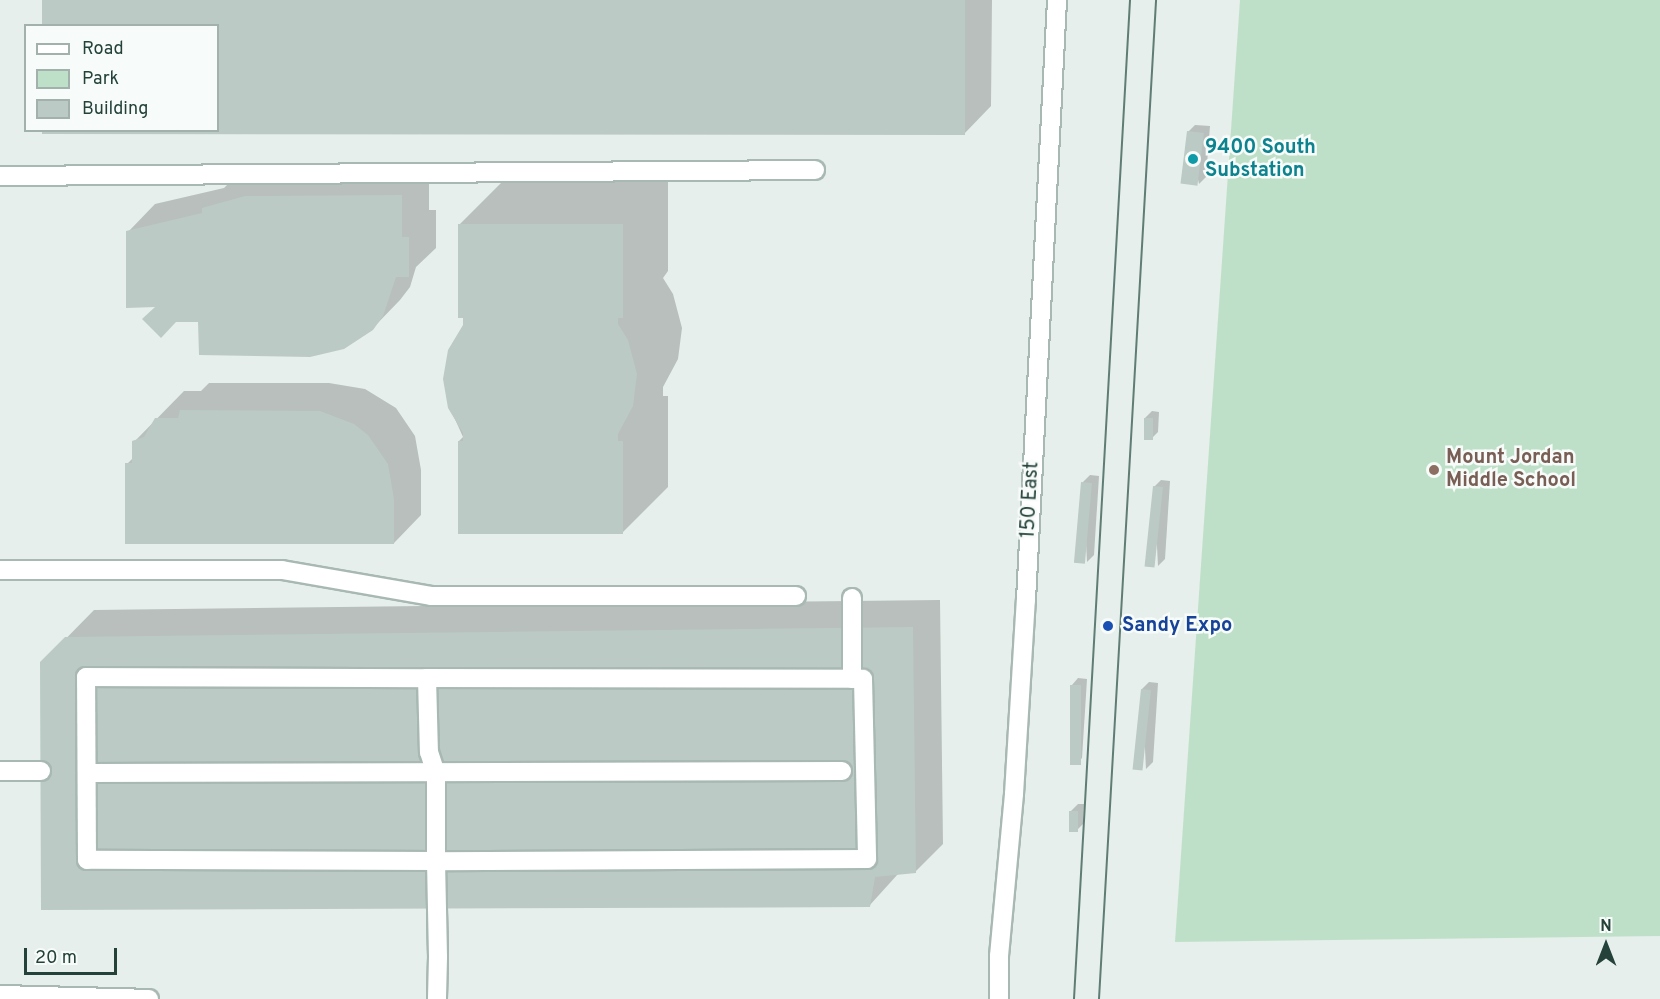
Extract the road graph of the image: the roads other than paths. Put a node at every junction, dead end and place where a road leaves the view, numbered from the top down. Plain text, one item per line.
1 (1057, 0) edge
2 (815, 170) dead end
3 (0, 176) edge
4 (0, 570) edge
5 (796, 596) dead end
6 (852, 598) dead end
7 (427, 678) junction
8 (852, 679) junction
9 (0, 771) edge
10 (41, 771) dead end
11 (842, 771) dead end
12 (87, 773) junction
13 (436, 774) junction
14 (436, 861) junction
15 (0, 995) edge
16 (149, 999) edge
17 (437, 999) edge
18 (999, 999) edge

1 - 18 street, 150 East
2 - 3 street
4 - 5 street
6 - 8 street
7 - 8 street
7 - 12 street
7 - 13 street
8 - 14 street
9 - 10 street
11 - 13 street
12 - 13 street
12 - 14 street
13 - 14 street
14 - 17 street
15 - 16 street

